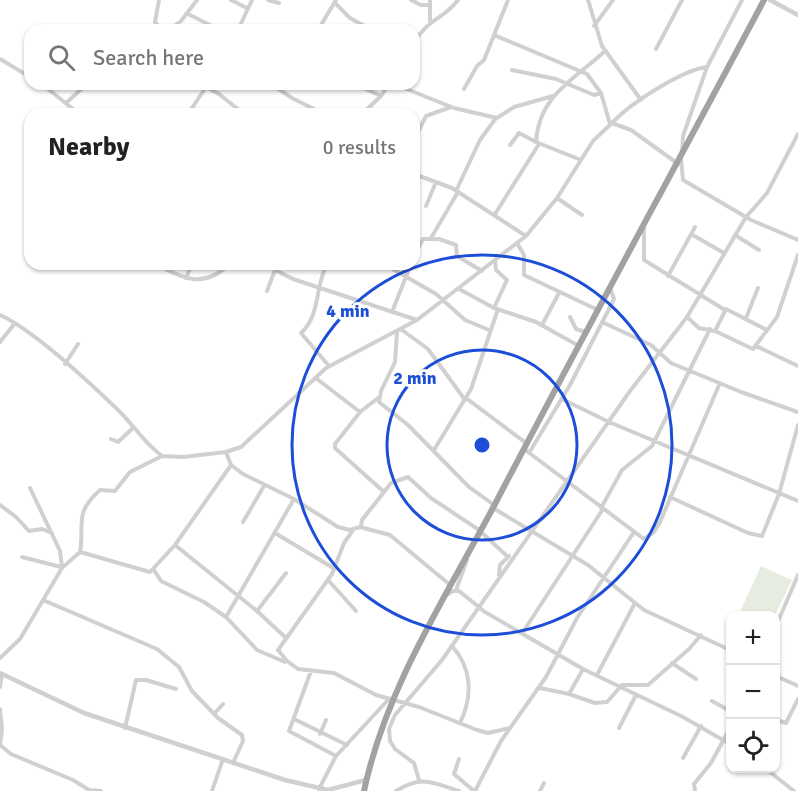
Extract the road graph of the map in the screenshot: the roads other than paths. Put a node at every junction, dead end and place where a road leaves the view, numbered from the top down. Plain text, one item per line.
1 (159, 0) edge
2 (197, 0) edge
3 (231, 0) edge
4 (252, 0) edge
5 (268, 0) edge
6 (411, 0) edge
7 (458, 0) edge
8 (508, 0) edge
9 (588, 0) edge
10 (613, 0) edge
11 (682, 0) edge
12 (742, 0) edge
13 (764, 0) edge
14 (770, 0) edge
15 (336, 1) edge
16 (429, 2) edge
17 (279, 3) dead end
18 (248, 8) junction
19 (188, 14) junction
20 (798, 15) edge
21 (430, 21) junction
22 (157, 24) edge
23 (177, 24) edge
24 (208, 24) edge
25 (241, 24) edge
26 (322, 24) edge
27 (361, 24) edge
28 (594, 26) junction
29 (420, 35) edge
30 (494, 35) junction
31 (656, 49) dead end
32 (605, 51) junction
33 (0, 59) edge
34 (707, 67) junction
35 (512, 70) dead end
36 (582, 71) junction
37 (24, 73) edge
38 (568, 84) junction
39 (464, 89) dead end
40 (50, 90) edge
41 (80, 90) edge
42 (204, 90) edge
43 (212, 90) edge
44 (280, 90) edge
45 (368, 90) edge
46 (385, 90) edge
47 (409, 90) edge
48 (601, 93) junction
49 (381, 96) junction
50 (553, 96) junction
51 (641, 100) junction
52 (66, 103) junction
53 (307, 107) edge
54 (452, 107) junction
55 (72, 108) edge
56 (192, 108) edge
57 (236, 108) edge
58 (368, 108) edge
59 (497, 118) junction
60 (611, 123) junction
61 (420, 128) edge
62 (798, 134) edge
63 (538, 143) junction
64 (510, 146) dead end
65 (680, 159) junction
66 (581, 160) junction
67 (420, 176) edge
68 (436, 182) junction
69 (457, 192) junction
70 (557, 198) junction
71 (426, 206) dead end
72 (495, 214) junction
73 (582, 215) dead end
74 (746, 217) junction
75 (695, 227) dead end
76 (644, 228) junction
77 (691, 234) junction
78 (735, 235) junction
79 (526, 236) junction
80 (431, 238) junction
81 (798, 240) edge
82 (517, 243) junction
83 (420, 245) edge
84 (759, 250) dead end
85 (724, 253) junction
86 (798, 255) edge
87 (495, 259) junction
88 (169, 270) edge
89 (189, 270) edge
90 (223, 270) edge
91 (275, 270) joint
92 (324, 270) edge
93 (394, 270) edge
94 (408, 270) edge
95 (482, 271) junction
96 (405, 276) junction
97 (668, 276) junction
98 (186, 278) junction
99 (320, 288) junction
100 (610, 288) junction
101 (758, 288) dead end
102 (459, 290) junction
103 (267, 291) dead end
104 (559, 293) junction
105 (701, 294) junction
106 (443, 301) junction
107 (496, 308) junction
108 (598, 310) junction
109 (725, 310) junction
110 (392, 312) junction
111 (0, 315) edge
112 (570, 317) dead end
113 (687, 317) junction
114 (746, 318) junction
115 (417, 320) junction
116 (602, 322) junction
117 (15, 323) junction
118 (542, 325) junction
119 (489, 330) junction
120 (712, 330) junction
121 (768, 330) junction
122 (399, 331) junction
123 (587, 332) junction
124 (0, 342) edge
125 (78, 344) dead end
126 (579, 346) junction
127 (756, 346) junction
128 (659, 353) junction
129 (65, 364) junction
130 (329, 366) junction
131 (798, 366) edge
132 (690, 370) junction
133 (317, 379) junction
134 (720, 383) junction
135 (378, 398) junction
136 (465, 399) junction
137 (562, 399) junction
138 (360, 412) junction
139 (798, 412) edge
140 (609, 422) junction
141 (798, 425) edge
142 (133, 428) junction
143 (111, 439) dead end
144 (655, 440) junction
145 (525, 446) junction
146 (434, 450) junction
147 (226, 452) junction
148 (530, 453) junction
149 (690, 454) junction
150 (162, 456) junction
151 (231, 465) junction
152 (567, 481) junction
153 (264, 486) junction
154 (30, 488) dead end
155 (384, 492) junction
156 (779, 494) junction
157 (670, 497) junction
158 (294, 499) junction
159 (798, 501) edge
160 (0, 505) edge
161 (494, 506) junction
162 (602, 508) junction
163 (243, 522) dead end
164 (361, 527) junction
165 (354, 529) junction
166 (479, 530) junction
167 (533, 532) junction
168 (634, 532) junction
169 (275, 533) junction
170 (52, 534) junction
171 (472, 542) junction
172 (175, 545) junction
173 (518, 549) junction
174 (80, 552) junction
175 (574, 556) junction
176 (22, 557) dead end
177 (508, 557) junction
178 (62, 567) junction
179 (335, 569) junction
180 (153, 570) junction
181 (286, 573) dead end
182 (499, 575) junction
183 (798, 575) edge
184 (604, 577) junction
185 (328, 580) junction
186 (449, 584) junction
187 (456, 590) junction
188 (237, 594) junction
189 (442, 598) junction
190 (43, 600) junction
191 (635, 603) junction
192 (478, 605) junction
193 (257, 611) junction
194 (356, 611) dead end
195 (226, 616) junction
196 (780, 617) edge
197 (524, 632) junction
198 (701, 635) junction
199 (286, 638) junction
200 (452, 646) junction
201 (726, 648) edge
202 (557, 653) junction
203 (0, 658) edge
204 (289, 663) junction
205 (672, 663) junction
206 (583, 669) junction
207 (311, 671) junction
208 (1, 673) edge
209 (597, 675) junction
210 (780, 677) edge
211 (696, 679) dead end
212 (622, 685) junction
213 (798, 686) edge
214 (0, 687) edge
215 (540, 688) junction
216 (176, 689) dead end
217 (569, 694) junction
218 (636, 695) junction
219 (798, 699) edge
220 (391, 700) junction
221 (712, 701) dead end
222 (404, 703) junction
223 (223, 704) dead end
224 (726, 709) edge
225 (0, 710) edge
226 (214, 714) junction
227 (294, 719) junction
228 (326, 720) dead end
229 (780, 721) edge
230 (460, 723) junction
231 (701, 726) junction
232 (125, 728) junction
233 (619, 728) dead end
234 (510, 729) junction
235 (320, 734) junction
236 (725, 740) joint
237 (0, 745) edge
238 (347, 745) junction
239 (336, 756) junction
240 (683, 758) dead end
241 (223, 759) junction
242 (459, 759) dead end
243 (233, 763) junction
244 (771, 773) edge
245 (366, 780) junction
246 (419, 780) junction
247 (544, 783) dead end
248 (319, 789) junction
249 (456, 790) edge
250 (101, 791) edge
251 (212, 791) edge
252 (329, 791) edge
253 (363, 791) edge
254 (396, 791) edge
255 (475, 791) edge
256 (540, 791) edge
257 (695, 791) edge
258 (794, 791) edge

1 - 22 street
2 - 19 street
3 - 18 street
4 - 18 street
5 - 17 street
6 - 16 street
7 - 21 street
8 - 30 street
9 - 28 street
10 - 28 street
11 - 31 street
12 - 34 street
13 - 65 highway
14 - 20 street
15 - 26 street
15 - 27 street
16 - 21 street
18 - 25 street
19 - 23 street
19 - 24 street
21 - 29 street
28 - 32 street
30 - 36 street
30 - 39 street
32 - 36 street
32 - 51 street
33 - 37 street
34 - 51 street
34 - 65 street
35 - 38 street
36 - 38 street
36 - 48 street
38 - 48 street
38 - 50 street
40 - 52 street
41 - 52 street
42 - 56 street
43 - 57 street
44 - 53 street
45 - 49 street
46 - 49 street
47 - 54 street
48 - 60 street
49 - 58 street
50 - 59 street
50 - 63 street
51 - 60 street
52 - 55 street
54 - 59 street
54 - 61 street
59 - 69 street
60 - 65 street
60 - 66 street
62 - 74 street
63 - 64 street
63 - 66 street
63 - 72 street
65 - 74 street
65 - 76 highway
66 - 70 street
67 - 68 street
68 - 69 street
68 - 71 street
69 - 72 street
69 - 80 street
70 - 73 street
70 - 79 street
72 - 79 street
74 - 78 street
74 - 81 street
75 - 77 street
76 - 97 street
76 - 100 highway
77 - 85 street
77 - 97 street
78 - 84 street
78 - 85 street
79 - 82 street
80 - 83 street
80 - 95 street
82 - 87 street
82 - 104 street
85 - 105 street
86 - 121 street
87 - 95 street
87 - 107 street
88 - 98 street
89 - 98 street
90 - 98 street
91 - 99 street
91 - 103 street
92 - 99 street
93 - 96 street
94 - 96 street
95 - 102 street
96 - 106 street
96 - 110 street
97 - 105 street
99 - 110 street
99 - 130 street
100 - 108 highway
100 - 116 street
101 - 114 street
102 - 106 street
102 - 107 street
104 - 108 street
104 - 118 street
105 - 109 street
105 - 113 street
106 - 115 street
106 - 119 street
107 - 118 street
107 - 119 street
108 - 123 highway
109 - 114 street
109 - 120 street
110 - 115 street
111 - 117 street
112 - 123 street
113 - 120 street
113 - 128 street
114 - 121 street
115 - 122 street
116 - 128 street
116 - 137 street
117 - 124 street
117 - 129 street
118 - 126 street
119 - 136 street
120 - 127 street
120 - 132 street
121 - 127 street
122 - 130 street
122 - 135 street
122 - 136 street
123 - 126 highway
125 - 129 street
126 - 145 highway
127 - 131 street
128 - 132 street
128 - 140 street
129 - 142 street
130 - 133 street
132 - 134 street
132 - 144 street
133 - 138 street
133 - 147 street
134 - 139 street
134 - 149 street
135 - 138 street
135 - 146 street
136 - 145 street
136 - 146 street
137 - 140 street
137 - 148 street
138 - 155 street
140 - 144 street
140 - 152 street
141 - 156 street
142 - 143 street
142 - 150 street
144 - 149 street
144 - 162 street
145 - 148 street
145 - 161 highway
146 - 161 street
147 - 150 street
147 - 151 street
148 - 152 street
149 - 156 street
149 - 157 street
150 - 174 street
151 - 153 street
151 - 172 street
152 - 162 street
152 - 167 street
153 - 158 street
153 - 163 street
154 - 170 street
155 - 164 street
155 - 166 street
156 - 157 street
156 - 159 street
157 - 168 street
158 - 165 street
158 - 169 street
160 - 170 street
161 - 166 highway
161 - 167 street
162 - 168 street
162 - 175 street
164 - 165 street
164 - 186 street
165 - 179 street
166 - 171 highway
166 - 177 street
167 - 173 street
167 - 175 street
168 - 184 street
169 - 179 street
169 - 188 street
170 - 178 street
171 - 186 highway
171 - 187 street
172 - 180 street
172 - 188 street
173 - 177 street
173 - 182 street
174 - 178 street
174 - 180 street
175 - 184 street
175 - 197 street
176 - 178 street
177 - 182 street
178 - 190 street
179 - 185 street
180 - 195 street
181 - 193 street
182 - 192 street
183 - 196 street
184 - 191 street
184 - 202 street
185 - 194 street
185 - 199 street
186 - 189 highway
187 - 189 street
187 - 192 street
188 - 193 street
188 - 195 street
189 - 220 highway
190 - 203 street
190 - 226 street
191 - 198 street
191 - 209 street
192 - 197 street
192 - 200 street
193 - 199 street
195 - 204 street
197 - 202 street
198 - 201 street
198 - 205 street
199 - 204 street
200 - 222 street
200 - 230 street
202 - 206 street
202 - 215 street
204 - 207 street
205 - 211 street
205 - 212 street
206 - 209 street
206 - 217 street
207 - 220 street
207 - 227 street
208 - 214 street
208 - 232 street
209 - 212 street
210 - 213 street
212 - 217 street
212 - 218 street
215 - 217 street
215 - 234 street
216 - 232 street
218 - 231 street
218 - 233 street
219 - 229 street
220 - 222 street
220 - 238 street
220 - 245 highway
221 - 224 street
222 - 230 street
222 - 246 street
223 - 226 street
225 - 237 street
226 - 243 street
227 - 235 street
227 - 239 street
228 - 235 street
230 - 234 street
231 - 236 street
231 - 240 street
232 - 241 street
234 - 255 street
235 - 238 street
236 - 257 street
237 - 250 street
238 - 239 street
239 - 248 street
241 - 243 street
241 - 251 street
242 - 255 street
243 - 248 street
244 - 258 street
245 - 252 street
245 - 253 highway
246 - 249 street
246 - 254 street
247 - 256 street
248 - 252 street

